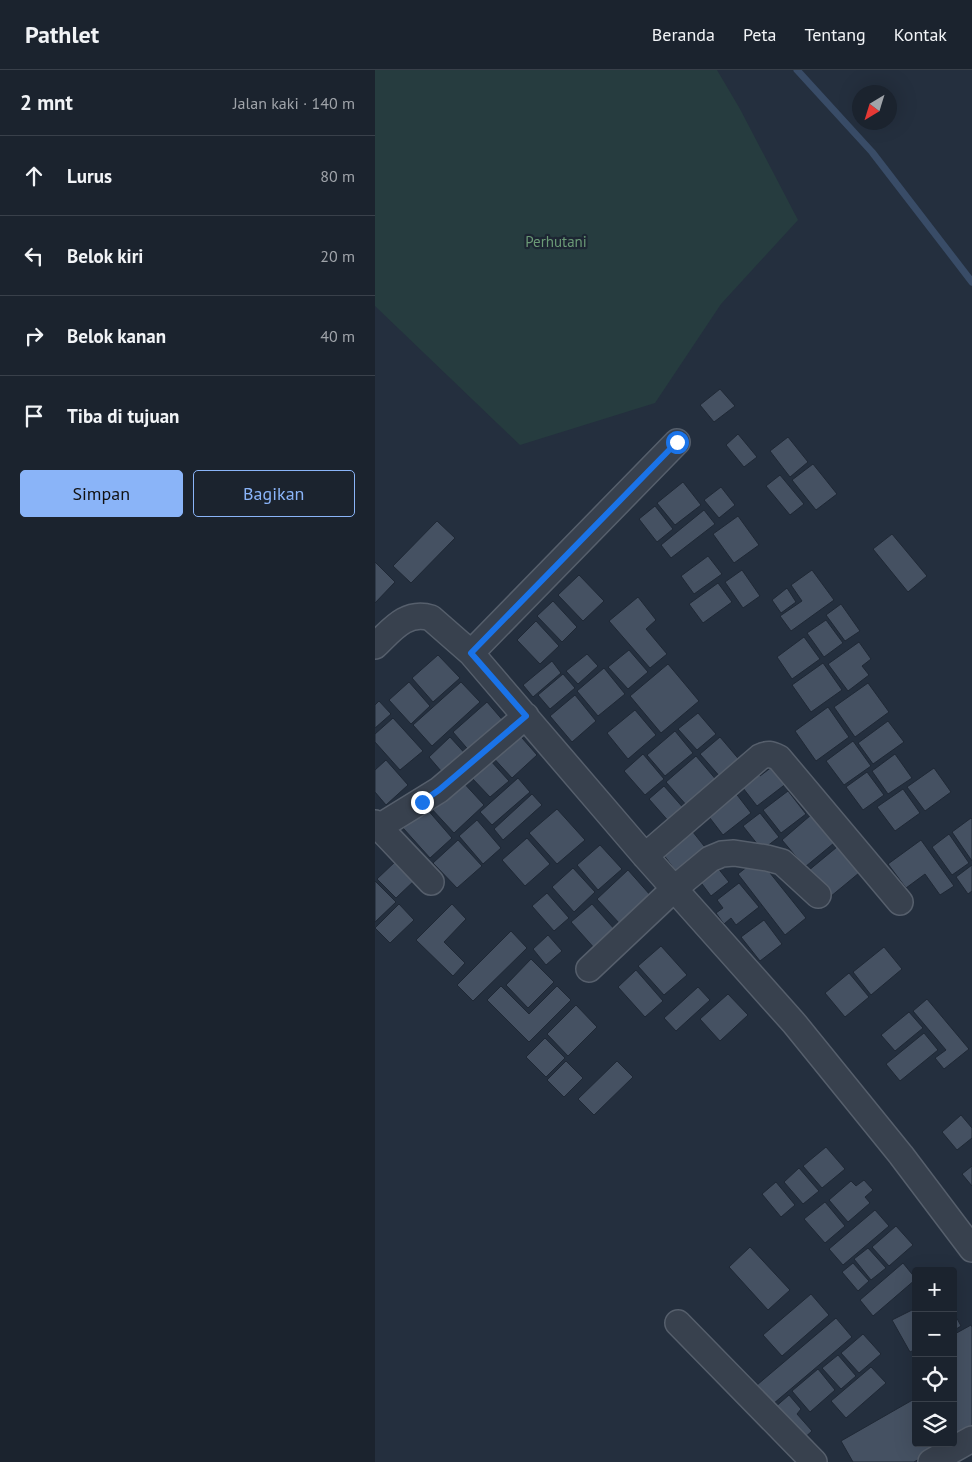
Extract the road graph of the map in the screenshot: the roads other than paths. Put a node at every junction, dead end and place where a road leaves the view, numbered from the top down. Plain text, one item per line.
1 (677, 442) dead end
2 (375, 646) edge
3 (471, 653) junction
4 (526, 716) junction
5 (377, 825) edge
6 (645, 856) junction
7 (431, 882) dead end
8 (675, 888) junction
9 (818, 895) dead end
10 (900, 902) dead end
11 (589, 969) dead end
12 (968, 1235) edge
13 (678, 1323) dead end
14 (972, 1439) edge
15 (813, 1462) edge
16 (931, 1462) edge

1 - 3 street
2 - 3 street
3 - 4 street
4 - 5 street
4 - 6 street
5 - 7 street
6 - 8 street
6 - 10 street
8 - 9 street
8 - 11 street
8 - 12 street
13 - 15 street
14 - 16 street

